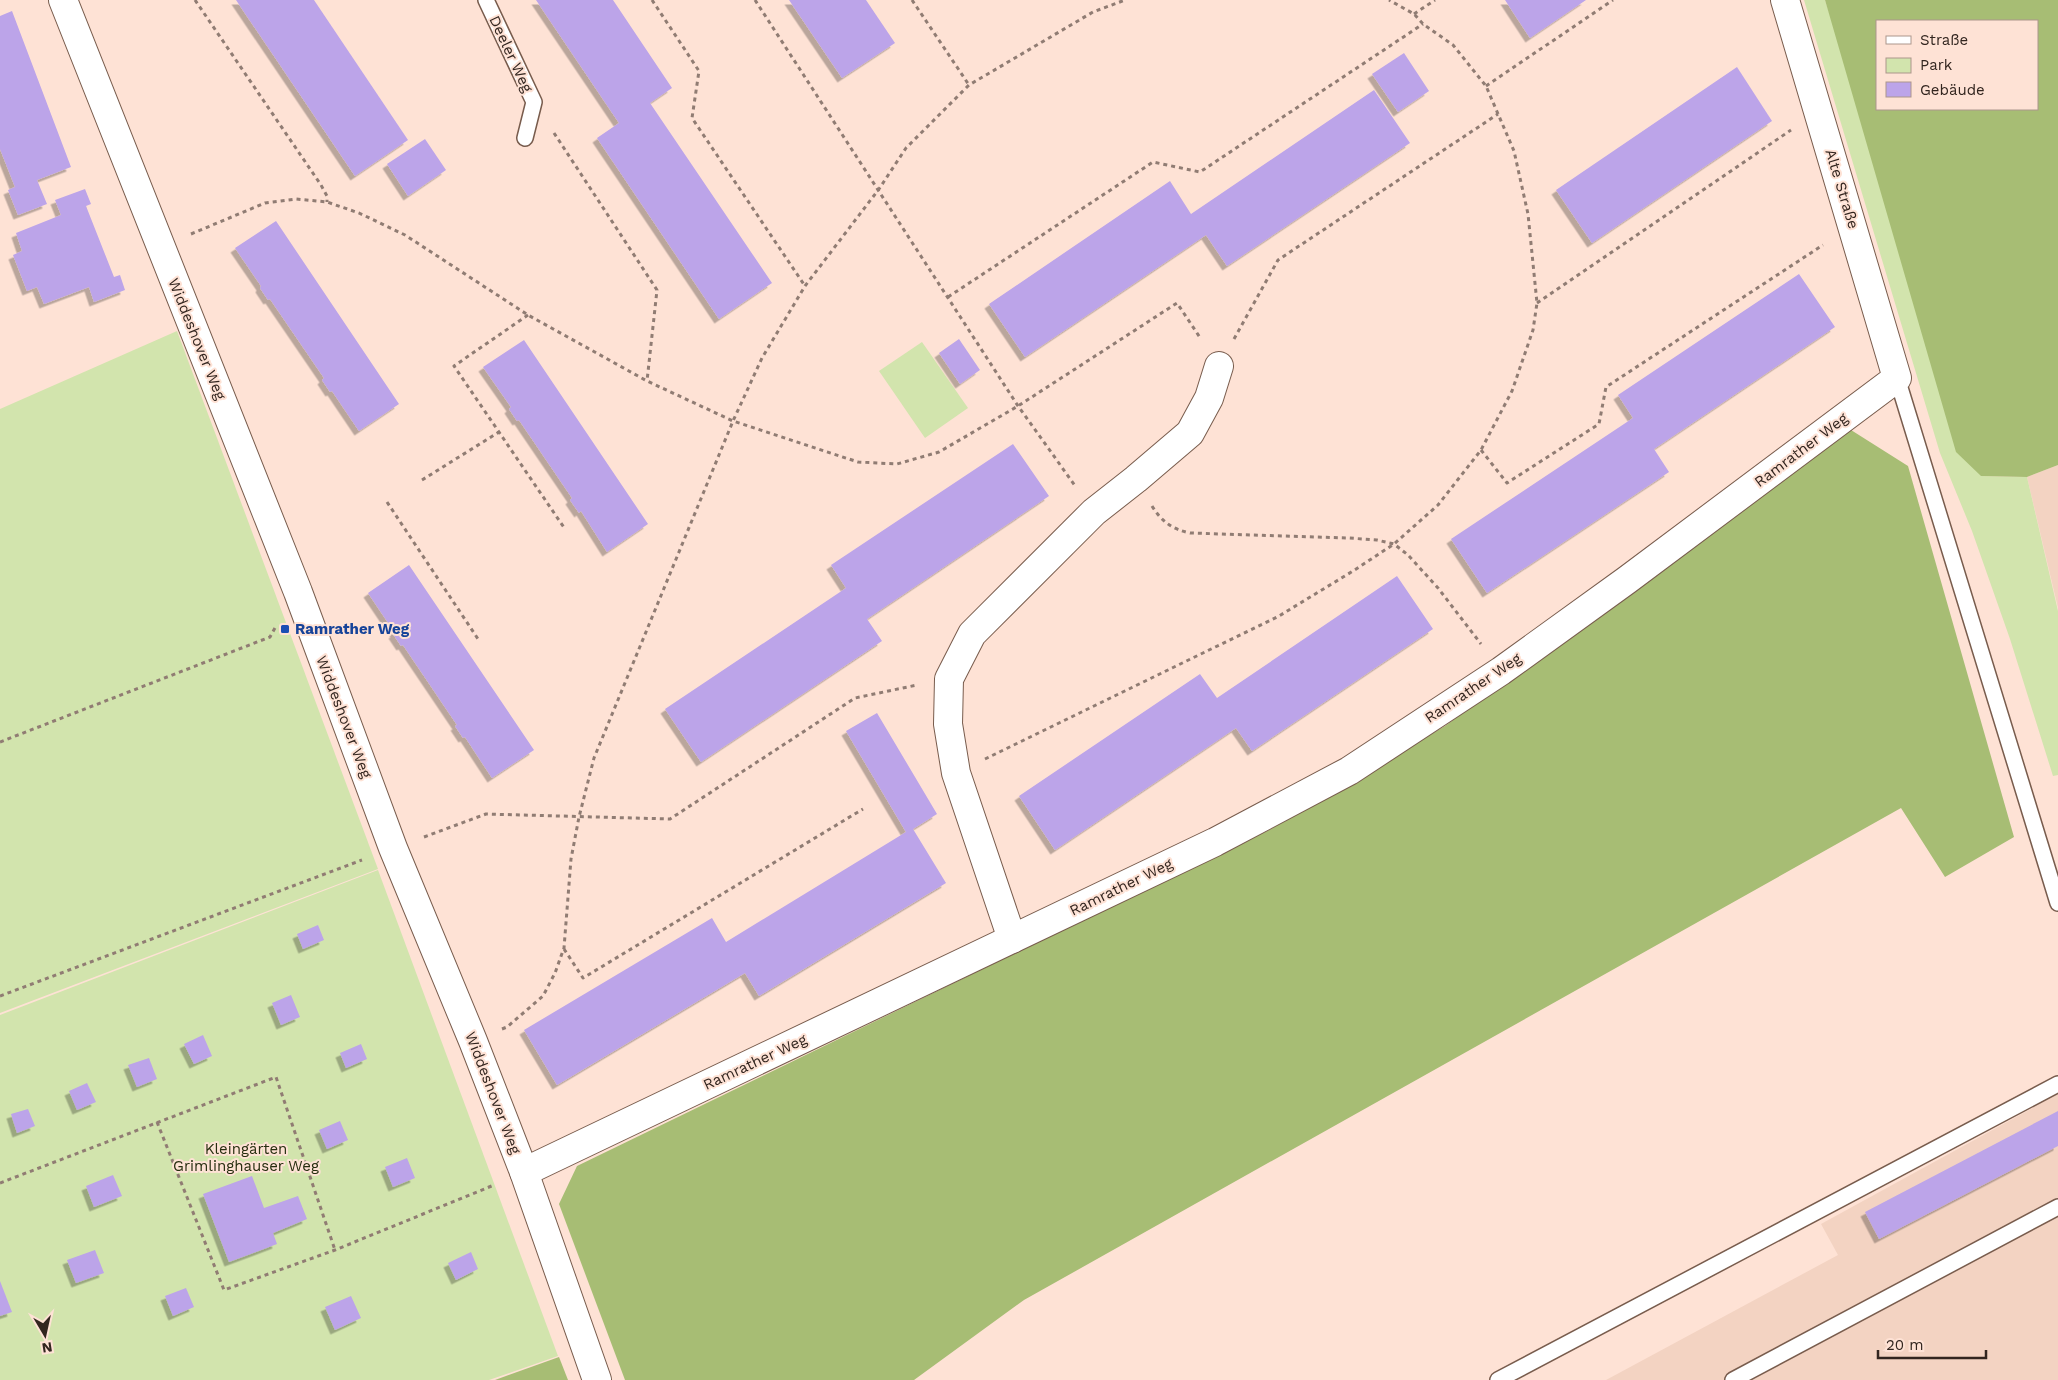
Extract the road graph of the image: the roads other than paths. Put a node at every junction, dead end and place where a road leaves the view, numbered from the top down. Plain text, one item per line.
1 (63, 0) edge
2 (486, 0) edge
3 (1785, 0) edge
4 (526, 138) dead end
5 (1220, 366) road end
6 (1897, 378) junction
7 (2058, 903) edge
8 (1012, 939) junction
9 (2058, 1084) edge
10 (524, 1172) junction
11 (2058, 1207) edge
12 (597, 1380) edge
13 (1498, 1380) edge
14 (1733, 1380) edge

1 - 10 street, Widdeshover Weg
2 - 4 lane, Deeler Weg
3 - 6 street, Alte Straße
5 - 8 street
6 - 7 lane
6 - 8 street, Ramrather Weg
8 - 10 street, Ramrather Weg
9 - 13 lane
10 - 12 street, Widdeshover Weg
11 - 14 lane

